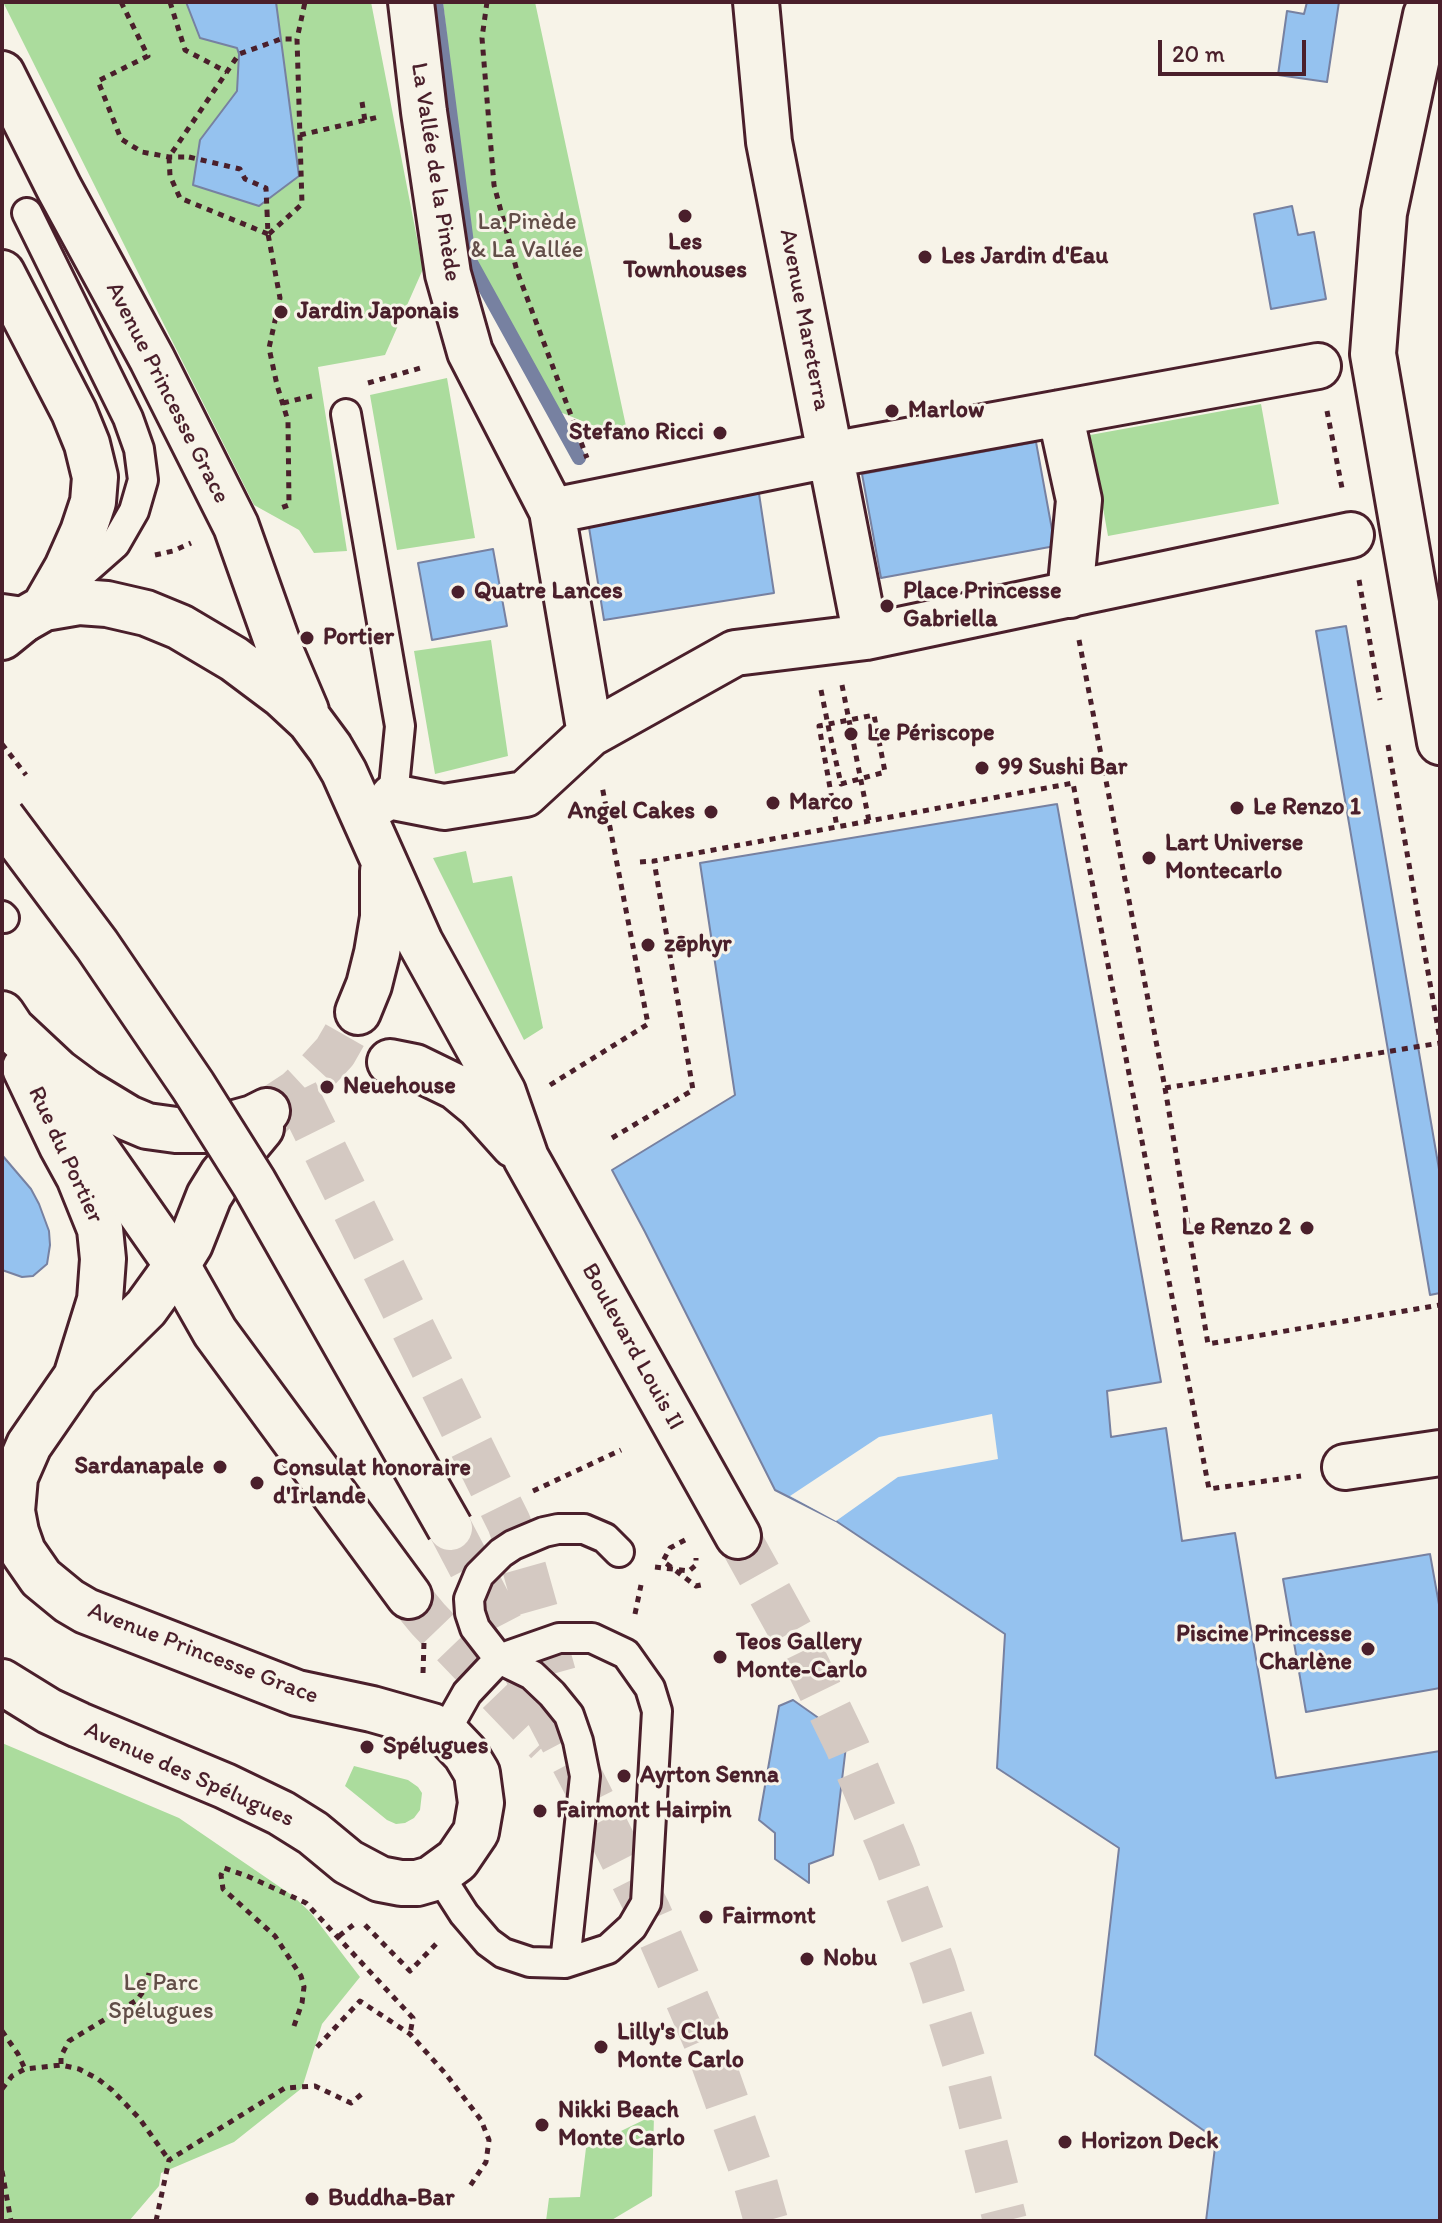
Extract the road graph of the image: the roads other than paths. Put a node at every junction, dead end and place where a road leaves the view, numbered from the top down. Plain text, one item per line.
1 (411, 2) edge
2 (756, 2) edge
3 (1432, 2) edge
4 (2, 74) edge
5 (27, 213) dead end
6 (2, 273) edge
7 (1318, 366) road end
8 (1060, 413) junction
9 (346, 414) dead end
10 (830, 455) junction
11 (552, 511) junction
12 (1351, 535) road end
13 (1070, 595) junction
14 (18, 620) edge
15 (849, 639) junction
16 (310, 721) junction
17 (590, 734) junction
18 (1440, 742) edge
19 (2, 818) edge
20 (382, 827) junction
21 (358, 1012) tunnel mouth
22 (7, 1022) edge
23 (390, 1062) dead end
24 (526, 1158) junction
25 (177, 1265) junction
26 (76, 1377) junction
27 (1440, 1453) edge
28 (1345, 1467) dead end
29 (450, 1528) tunnel mouth
30 (738, 1536) tunnel mouth
31 (619, 1552) dead end
32 (409, 1596) tunnel mouth
33 (499, 1659) junction
34 (2, 1682) edge
35 (445, 1732) junction
36 (439, 1875) junction
37 (565, 1963) junction

1 - 11 street, La Vallée de la Pinède
2 - 10 street, Avenue Mareterra
3 - 18 street
4 - 16 street, Avenue Princesse Grace
5 - 14 lane
6 - 14 street
7 - 8 street
8 - 10 street
8 - 13 street
9 - 20 lane
10 - 11 street
10 - 15 street, Avenue Mareterra
11 - 17 street, La Vallée de la Pinède
12 - 13 street
13 - 15 street
14 - 16 street
15 - 17 street
16 - 20 street, Boulevard Louis II
17 - 20 street
19 - 29 street, bridge
20 - 21 street
20 - 24 street, Boulevard Louis II
22 - 25 street
22 - 25 street, Avenue Princesse Grace
22 - 26 street, Rue du Portier
23 - 24 street, Boulevard Louis II
24 - 30 street, Boulevard Louis II
25 - 26 street, Avenue Princesse Grace
25 - 32 street
26 - 35 street, Avenue Princesse Grace
27 - 28 street
31 - 33 lane
33 - 35 lane
33 - 37 lane
33 - 37 lane
34 - 36 street, Avenue des Spélugues
35 - 36 street
36 - 37 lane

